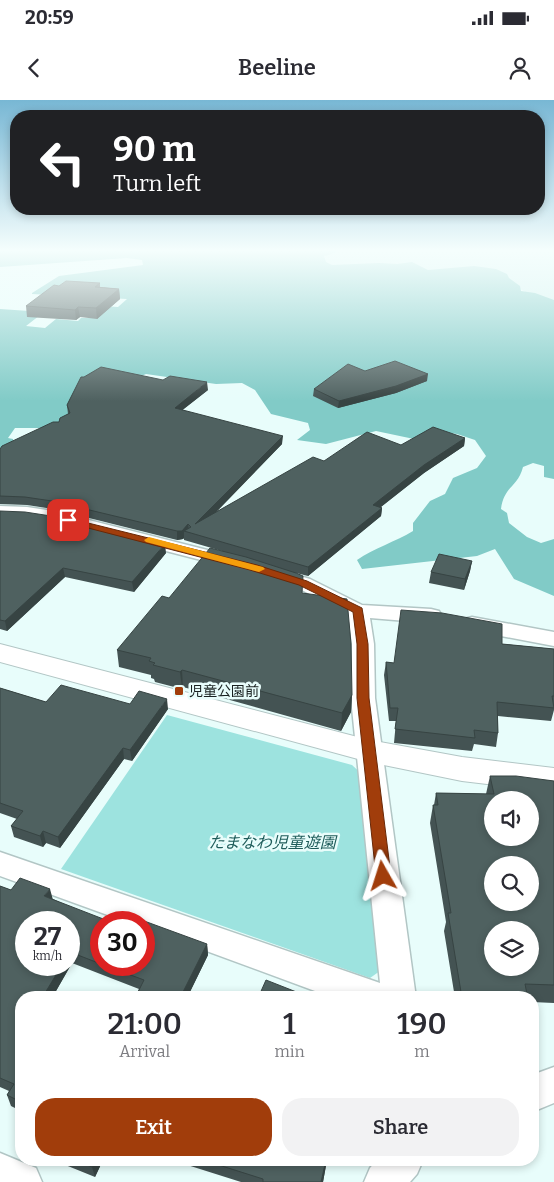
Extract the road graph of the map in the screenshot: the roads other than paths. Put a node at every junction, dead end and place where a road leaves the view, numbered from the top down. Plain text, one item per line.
1 (0, 512) edge
2 (358, 611) junction
3 (554, 640) edge
4 (0, 653) edge
5 (370, 751) junction
6 (554, 780) edge
7 (0, 864) edge
8 (359, 991) edge
9 (398, 991) edge
10 (554, 1085) edge
11 (539, 1091) edge
12 (398, 1166) edge
13 (0, 1172) edge
14 (22, 1182) edge
15 (384, 1182) edge

1 - 2 street
2 - 3 street
2 - 5 street
4 - 5 street
5 - 6 street
5 - 9 street
7 - 8 street
10 - 11 street
12 - 15 street
13 - 14 street

